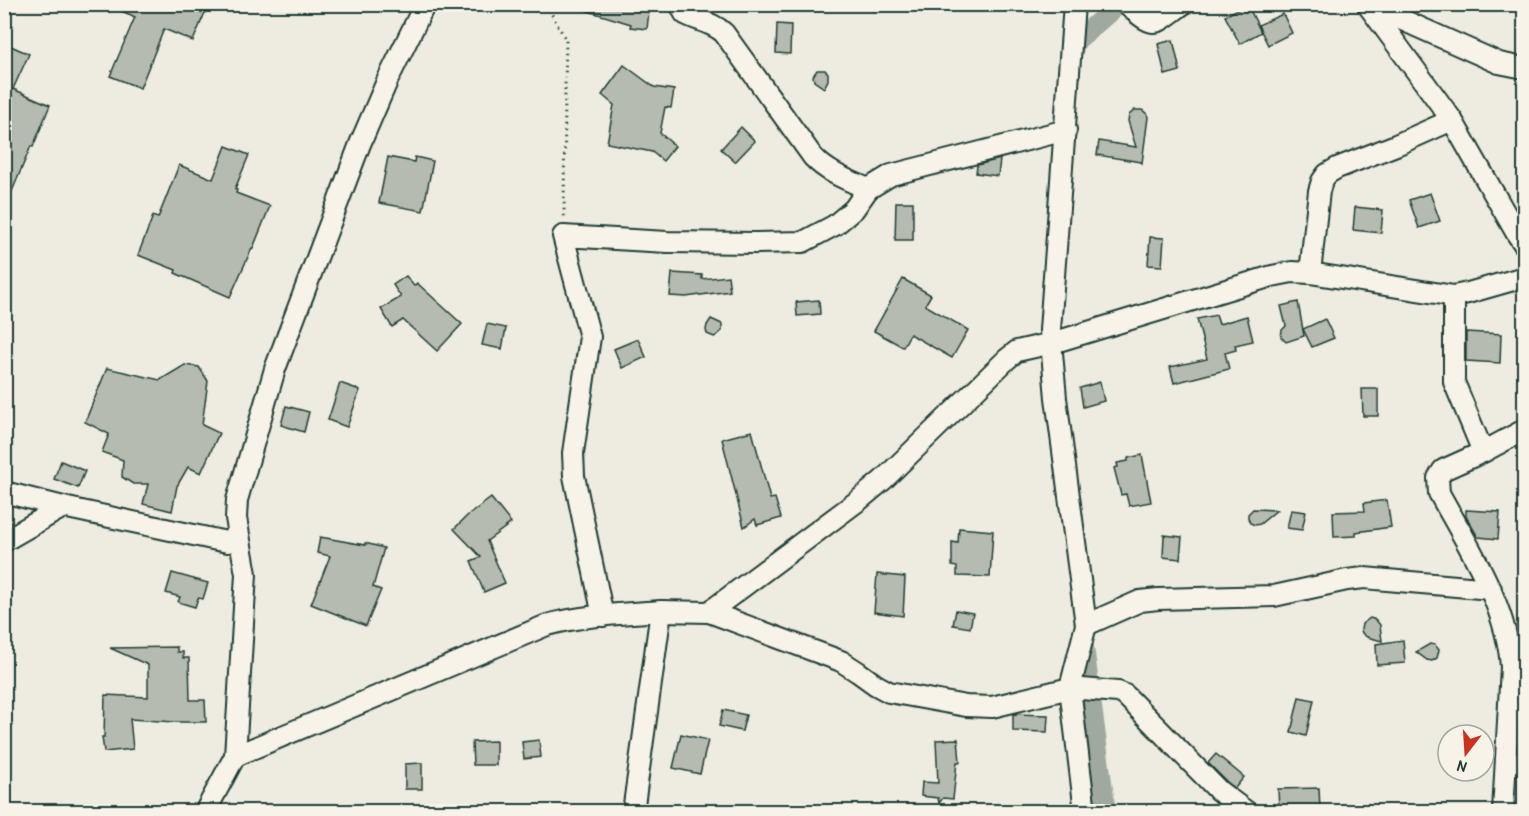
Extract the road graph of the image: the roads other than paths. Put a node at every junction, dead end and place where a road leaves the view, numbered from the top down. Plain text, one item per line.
1 (424, 4) edge
2 (680, 4) edge
3 (1074, 4) edge
4 (1126, 4) edge
5 (1183, 4) edge
6 (1367, 4) edge
7 (1524, 68) edge
8 (1452, 120) junction
9 (1066, 130) junction
10 (868, 189) junction
11 (1524, 244) edge
12 (1310, 273) junction
13 (1524, 277) edge
14 (1454, 296) junction
15 (1052, 344) junction
16 (1524, 430) edge
17 (1483, 452) junction
18 (4, 492) edge
19 (63, 507) junction
20 (238, 533) junction
21 (4, 542) edge
22 (1491, 589) junction
23 (661, 611) junction
24 (709, 612) junction
25 (603, 616) junction
26 (1086, 625) junction
27 (1070, 688) junction
28 (235, 756) junction
29 (1515, 764) edge
30 (639, 810) edge
31 (205, 812) edge
32 (1085, 812) edge
33 (1247, 812) edge
34 (1503, 812) edge

1 - 20 street
2 - 10 street
3 - 9 street
4 - 5 street
6 - 7 street
6 - 8 street
8 - 11 street
8 - 12 street
9 - 10 street
9 - 15 street
10 - 25 street
12 - 14 street
12 - 15 street
13 - 14 street
14 - 17 street
15 - 24 street
15 - 26 street
16 - 17 street
17 - 22 street
18 - 19 street
19 - 20 street
19 - 21 street
20 - 28 street
22 - 26 street
22 - 29 street
23 - 24 street
23 - 25 street
23 - 30 street
24 - 27 street
25 - 28 street
26 - 27 street
27 - 32 street
27 - 33 street
28 - 31 street
29 - 34 street

